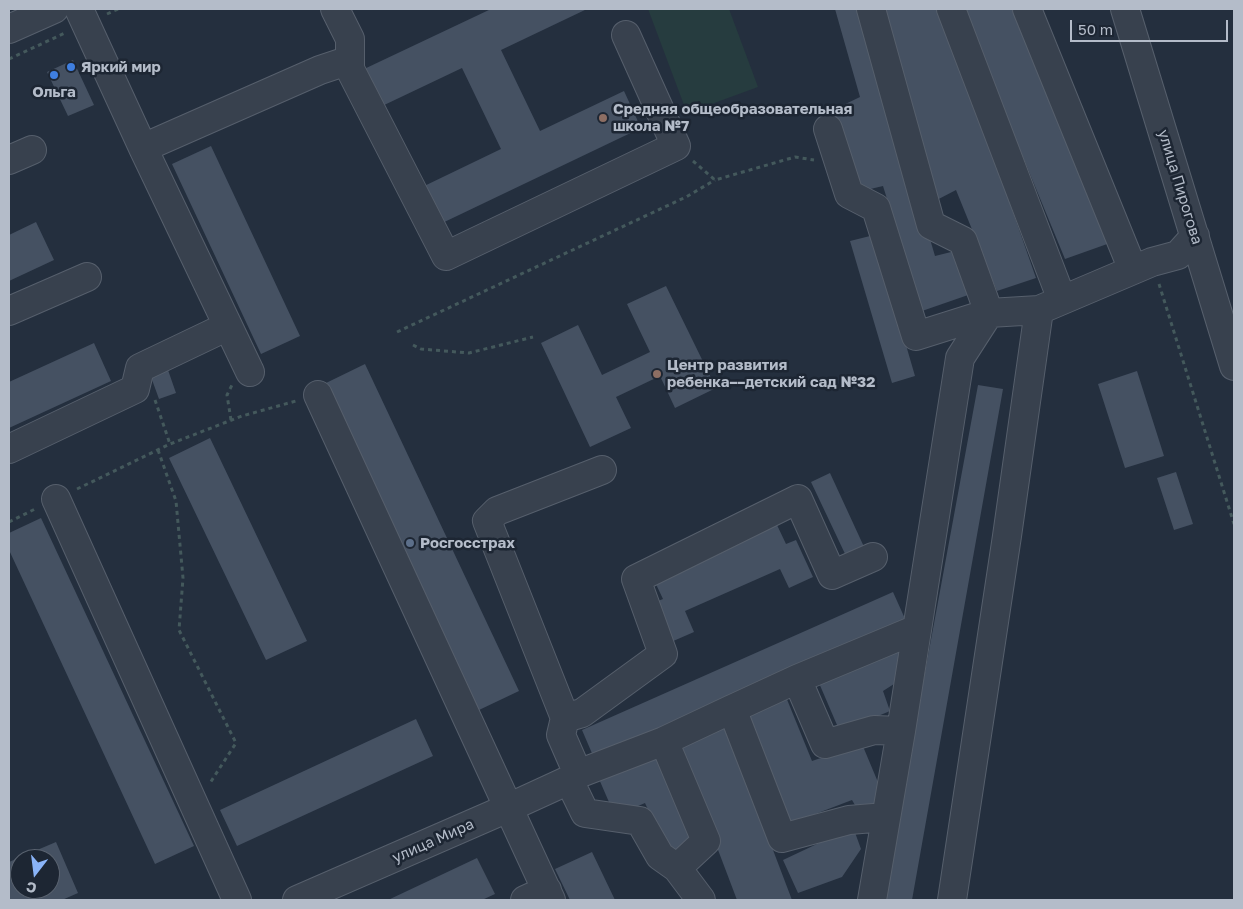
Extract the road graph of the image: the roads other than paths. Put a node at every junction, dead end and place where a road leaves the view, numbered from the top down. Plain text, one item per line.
1 (54, 9) edge
2 (79, 9) edge
3 (335, 9) edge
4 (871, 9) edge
5 (951, 9) edge
6 (1027, 9) edge
7 (1125, 9) edge
8 (9, 29) edge
9 (626, 35) dead end
10 (350, 60) junction
11 (828, 129) dead end
12 (143, 148) junction
13 (1195, 236) junction
14 (1143, 266) junction
15 (86, 277) dead end
16 (1050, 305) junction
17 (9, 311) edge
18 (989, 313) junction
19 (228, 326) junction
20 (1234, 366) edge
21 (250, 372) dead end
22 (318, 395) road end
23 (9, 450) edge
24 (602, 470) dead end
25 (56, 499) road end
26 (873, 557) dead end
27 (917, 628) junction
28 (797, 679) junction
29 (732, 708) junction
30 (565, 718) junction
31 (901, 731) junction
32 (664, 741) junction
33 (573, 777) junction
34 (508, 808) junction
35 (886, 817) junction
36 (677, 868) junction
37 (541, 897) edge
38 (237, 900) edge
39 (298, 900) edge
40 (701, 900) edge
41 (872, 900) edge
42 (952, 900) edge

1 - 8 street
2 - 12 street
3 - 10 street
4 - 18 street
5 - 16 street
6 - 14 street
7 - 13 street, улица Пирогова
9 - 10 street
10 - 12 street
11 - 18 street
12 - 19 street
13 - 14 street
13 - 20 street, улица Пирогова
14 - 16 street
15 - 17 street
16 - 18 street
16 - 42 street
18 - 27 street
19 - 21 street
19 - 23 street
22 - 34 street
24 - 30 street
25 - 38 street
26 - 30 street
27 - 28 street, улица Мира
27 - 31 street
28 - 29 street, улица Мира
28 - 31 street
29 - 32 street, улица Мира
29 - 35 street
30 - 33 street
31 - 35 street
32 - 33 street, улица Мира
32 - 36 street
33 - 34 street, улица Мира
33 - 36 street
34 - 37 street
34 - 39 street, улица Мира
35 - 41 street
36 - 40 street

